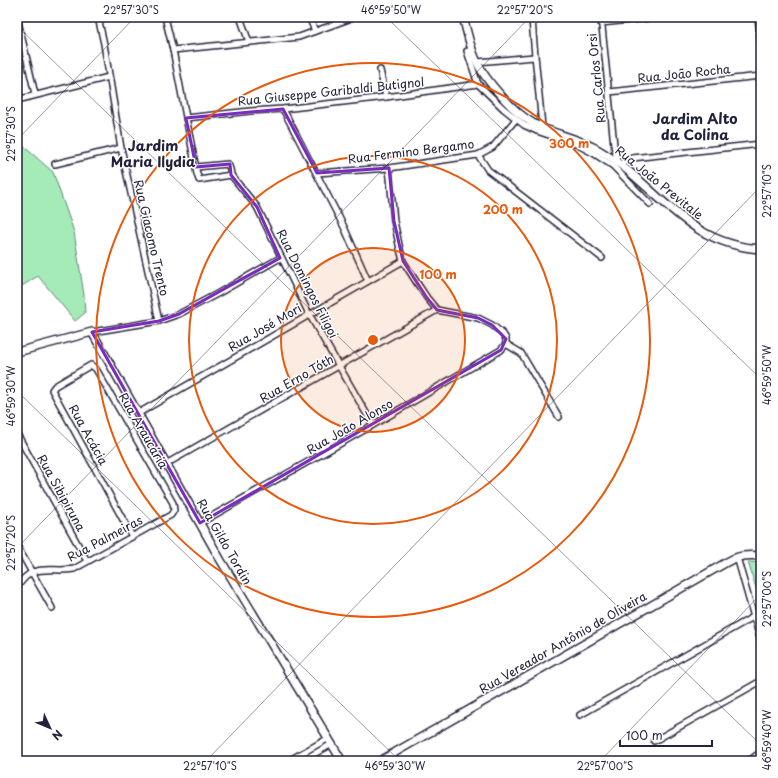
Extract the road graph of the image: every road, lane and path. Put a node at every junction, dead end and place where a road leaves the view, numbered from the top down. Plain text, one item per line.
1 (17, 17) edge
2 (98, 17) edge
3 (165, 17) edge
4 (240, 17) edge
5 (310, 17) edge
6 (353, 17) edge
7 (463, 17) edge
8 (532, 17) edge
9 (601, 17) edge
10 (659, 17) edge
11 (758, 17) edge
12 (601, 23) junction
13 (315, 31) junction
14 (250, 42) junction
15 (761, 47) edge
16 (173, 50) junction
17 (467, 51) dead end
18 (534, 57) junction
19 (477, 62) junction
20 (380, 70) dead end
21 (761, 76) edge
22 (109, 77) junction
23 (478, 84) junction
24 (609, 92) junction
25 (35, 94) junction
26 (386, 97) junction
27 (17, 100) edge
28 (283, 109) junction
29 (186, 118) junction
30 (516, 119) junction
31 (542, 128) junction
32 (761, 144) edge
33 (121, 148) junction
34 (478, 155) junction
35 (619, 162) junction
36 (56, 164) dead end
37 (196, 167) junction
38 (389, 168) junction
39 (317, 173) junction
40 (231, 175) junction
41 (650, 204) dead end
42 (761, 249) edge
43 (280, 258) junction
44 (602, 258) dead end
45 (403, 260) junction
46 (368, 281) junction
47 (437, 310) junction
48 (309, 314) junction
49 (159, 322) junction
50 (92, 332) junction
51 (506, 344) junction
52 (17, 352) edge
53 (339, 366) junction
54 (96, 370) joint
55 (137, 414) junction
56 (559, 417) dead end
57 (373, 425) junction
58 (17, 434) edge
59 (166, 464) junction
60 (173, 503) joint
61 (200, 523) junction
62 (132, 536) junction
63 (17, 546) edge
64 (737, 556) junction
65 (761, 556) edge
66 (88, 562) junction
67 (32, 573) junction
68 (17, 588) edge
69 (52, 608) dead end
70 (753, 616) junction
71 (761, 642) edge
72 (761, 680) edge
73 (580, 714) dead end
74 (330, 741) junction
75 (654, 741) dead end
76 (761, 752) edge
77 (288, 761) edge
78 (301, 761) edge
79 (342, 761) edge
80 (380, 761) edge
81 (749, 761) edge

1 - 25 street
2 - 22 street, Rua Giacomo Trento
3 - 16 street
4 - 14 street
5 - 13 street
6 - 13 street
7 - 19 main road, Rua João Previtale
8 - 18 street
9 - 12 street, Rua Carlos Orsi
10 - 12 street
11 - 15 street
12 - 24 street, Rua Carlos Orsi
13 - 14 street
14 - 16 street
16 - 29 street
17 - 23 street, Rua João Previtale
18 - 19 street
18 - 31 street
19 - 31 main road, Rua João Previtale
20 - 26 street
21 - 24 street, Rua João Rocha
22 - 25 street
22 - 33 street, Rua Giacomo Trento
23 - 26 street, Rua Giuseppe Garibaldi Butignol
23 - 30 street, Rua João Previtale
24 - 35 street, Rua Carlos Orsi
25 - 27 street
26 - 28 street, Rua Giuseppe Garibaldi Butignol
28 - 29 street, Rua Giuseppe Garibaldi Butignol
28 - 39 street
29 - 37 street
30 - 34 street, Rua Fermino Bergamo
30 - 41 street, Rua João Previtale
31 - 35 main road, Rua João Previtale
32 - 35 street
33 - 36 street
33 - 49 street, Rua Giacomo Trento
34 - 38 street, Rua Fermino Bergamo
34 - 44 street
35 - 42 main road, Rua João Previtale
37 - 40 street, Rua Domingos Filigoi
37 - 40 street
38 - 39 street, Rua Fermino Bergamo
38 - 45 street
39 - 46 street
40 - 43 street, Rua Domingos Filigoi
43 - 48 street, Rua Domingos Filigoi
43 - 49 street
45 - 46 street, Rua José Mori
45 - 47 street
46 - 48 street, Rua José Mori
47 - 51 street
47 - 53 street, Rua Erno Tóth
48 - 53 street, Rua Domingos Filigoi
48 - 55 street, Rua José Mori
49 - 50 street
50 - 52 main road
50 - 55 main road, Rua Gildo Tordin
51 - 56 street
51 - 57 street, Rua João Alonso
53 - 57 street, Rua Domingos Filigoi
53 - 59 street, Rua Erno Tóth
54 - 60 street, Rua Araucária
54 - 62 street, Rua Acácia
55 - 59 main road, Rua Gildo Tordin
57 - 61 street, Rua João Alonso
58 - 66 street, Rua Sibipiruna
59 - 61 main road, Rua Gildo Tordin
60 - 62 street, Rua Palmeiras
61 - 74 main road, Rua Gildo Tordin
62 - 66 street, Rua Palmeiras
63 - 67 street
64 - 65 main road, Rua Vereador Antônio de Oliveira
64 - 70 street
64 - 80 main road, Rua Vereador Antônio de Oliveira
66 - 67 street, Rua Palmeiras
67 - 68 street
67 - 69 street
70 - 71 street
70 - 73 street
72 - 75 street
74 - 77 street
74 - 78 street
74 - 79 main road, Rua Gildo Tordin
76 - 81 street

